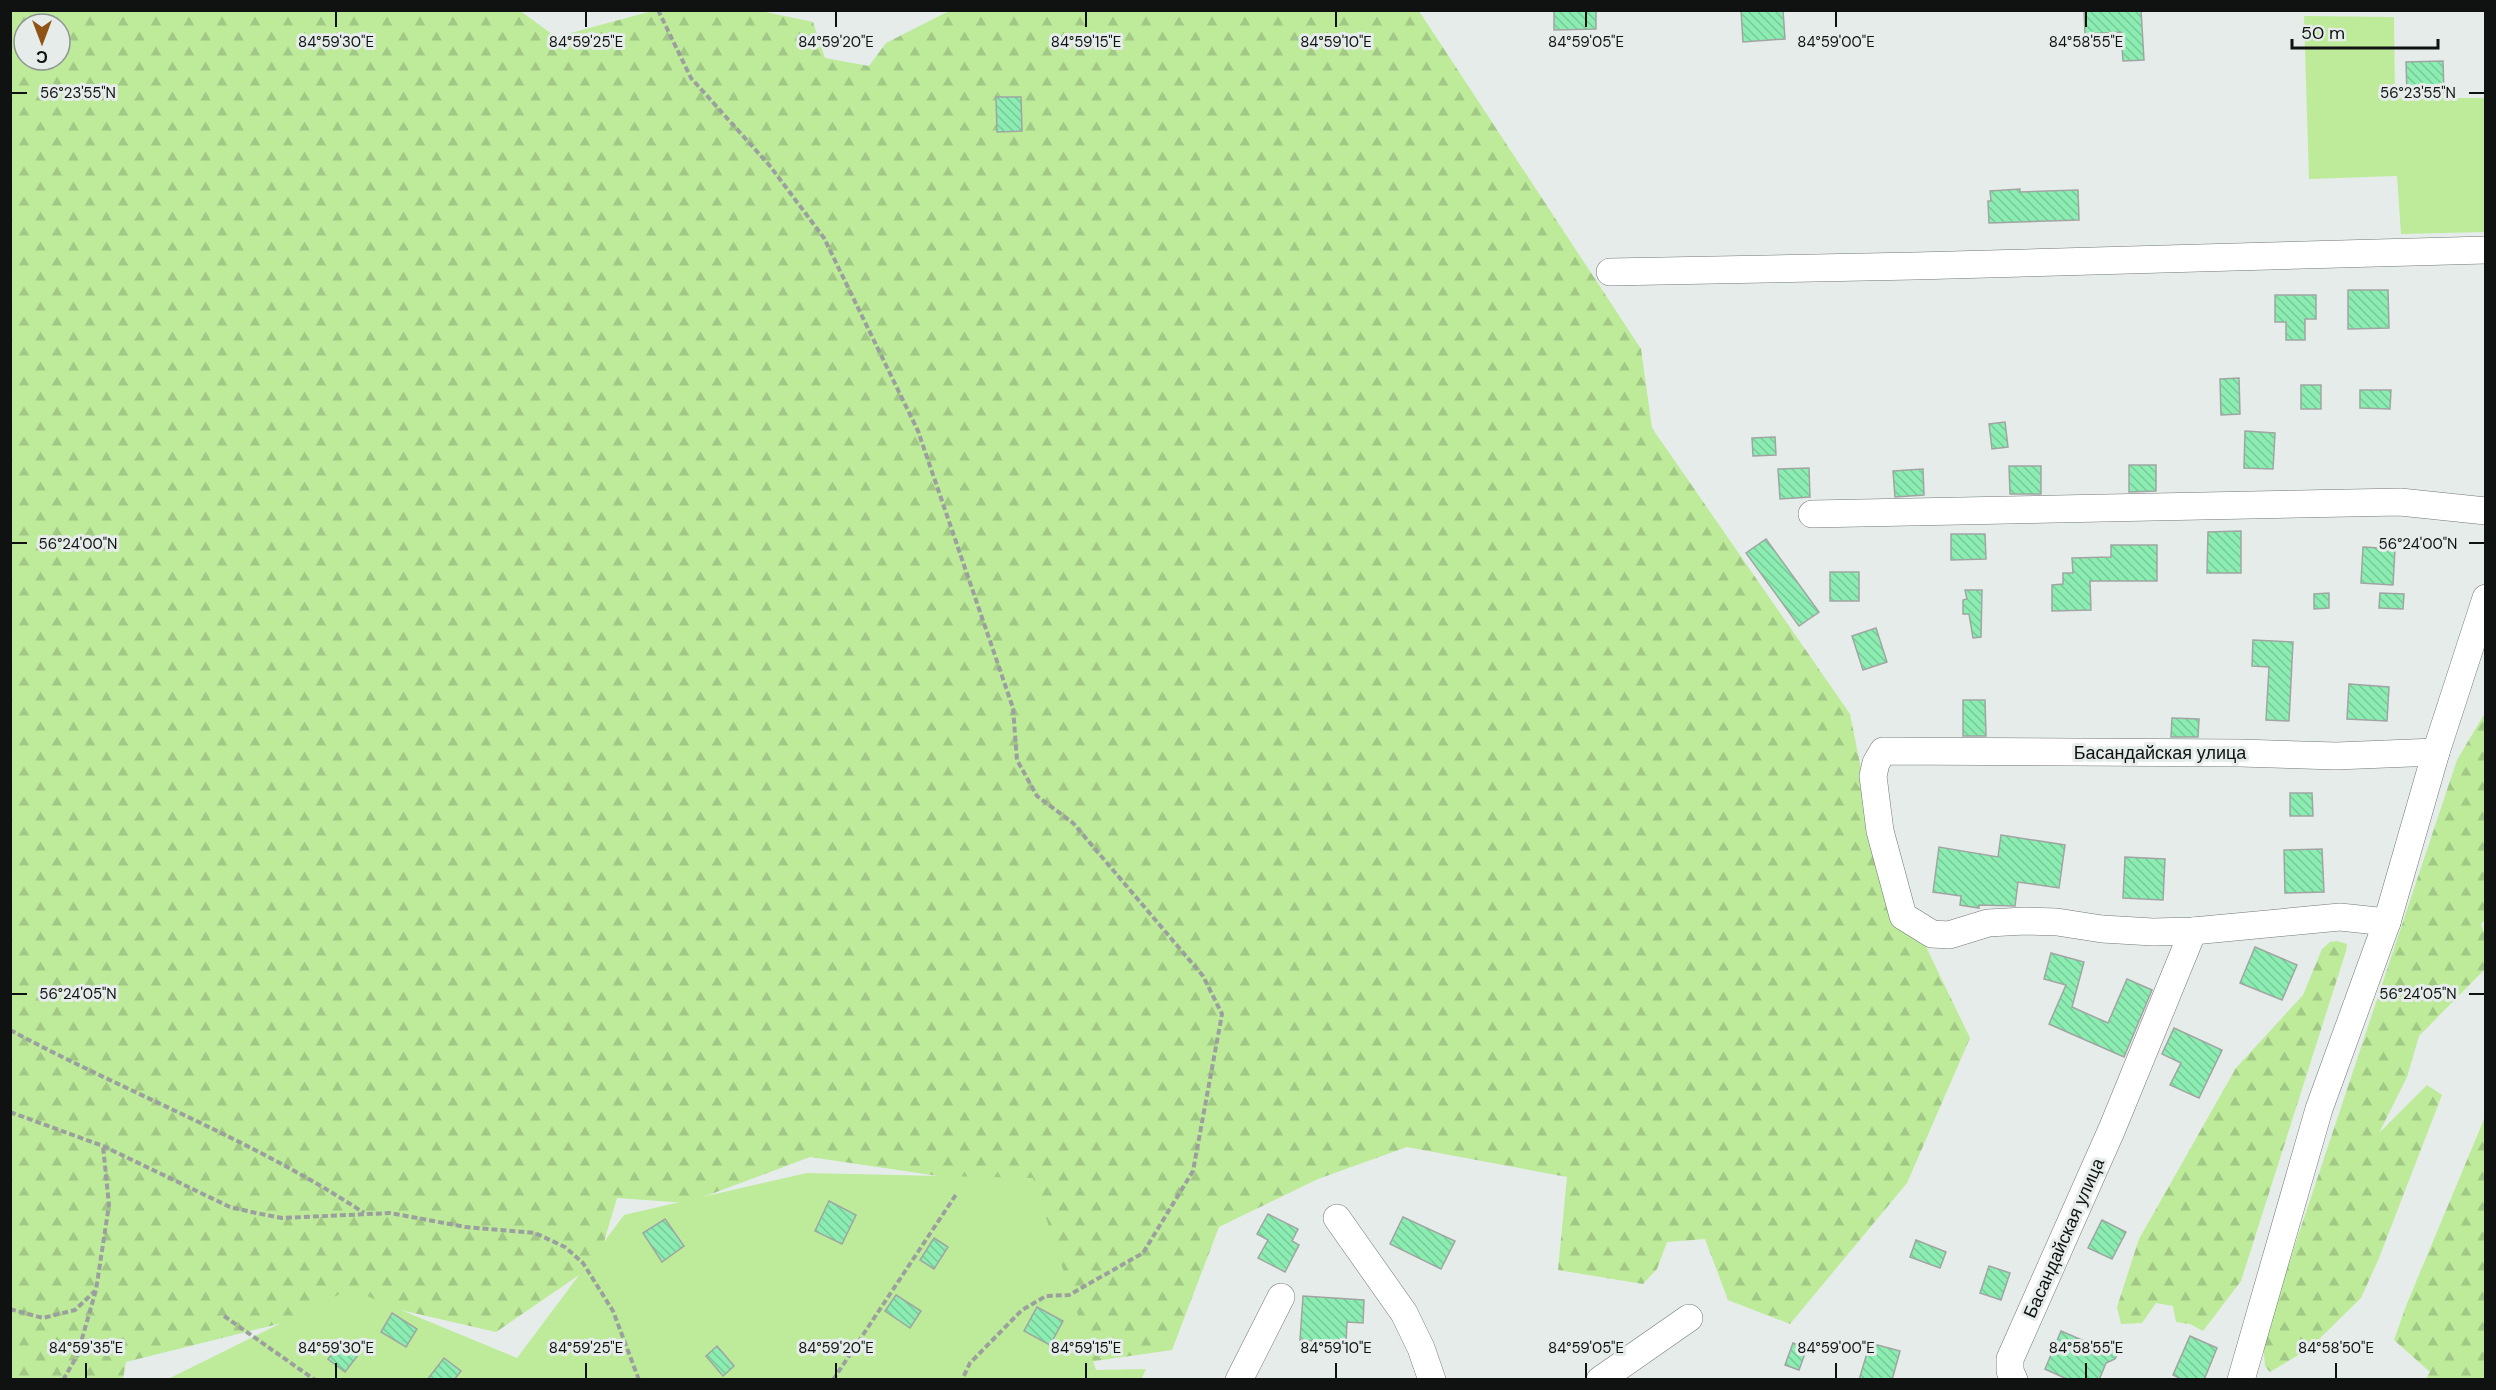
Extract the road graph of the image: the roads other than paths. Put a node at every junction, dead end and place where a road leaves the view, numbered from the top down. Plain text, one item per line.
1 (2486, 250) edge
2 (1610, 272) dead end
3 (2486, 511) edge
4 (1812, 514) dead end
5 (2486, 598) edge
6 (2436, 752) junction
7 (2387, 922) junction
8 (2193, 931) junction
9 (1337, 1218) dead end
10 (1281, 1297) dead end
11 (1689, 1318) dead end
12 (1239, 1380) edge
13 (1432, 1380) edge
14 (1600, 1380) edge
15 (2014, 1380) edge
16 (2241, 1380) edge

1 - 2 street
3 - 4 street
5 - 6 street
6 - 7 street
6 - 8 street, Басандайская улица
7 - 8 street
7 - 16 street
8 - 15 street, Басандайская улица
9 - 13 street
10 - 12 street
11 - 14 street

